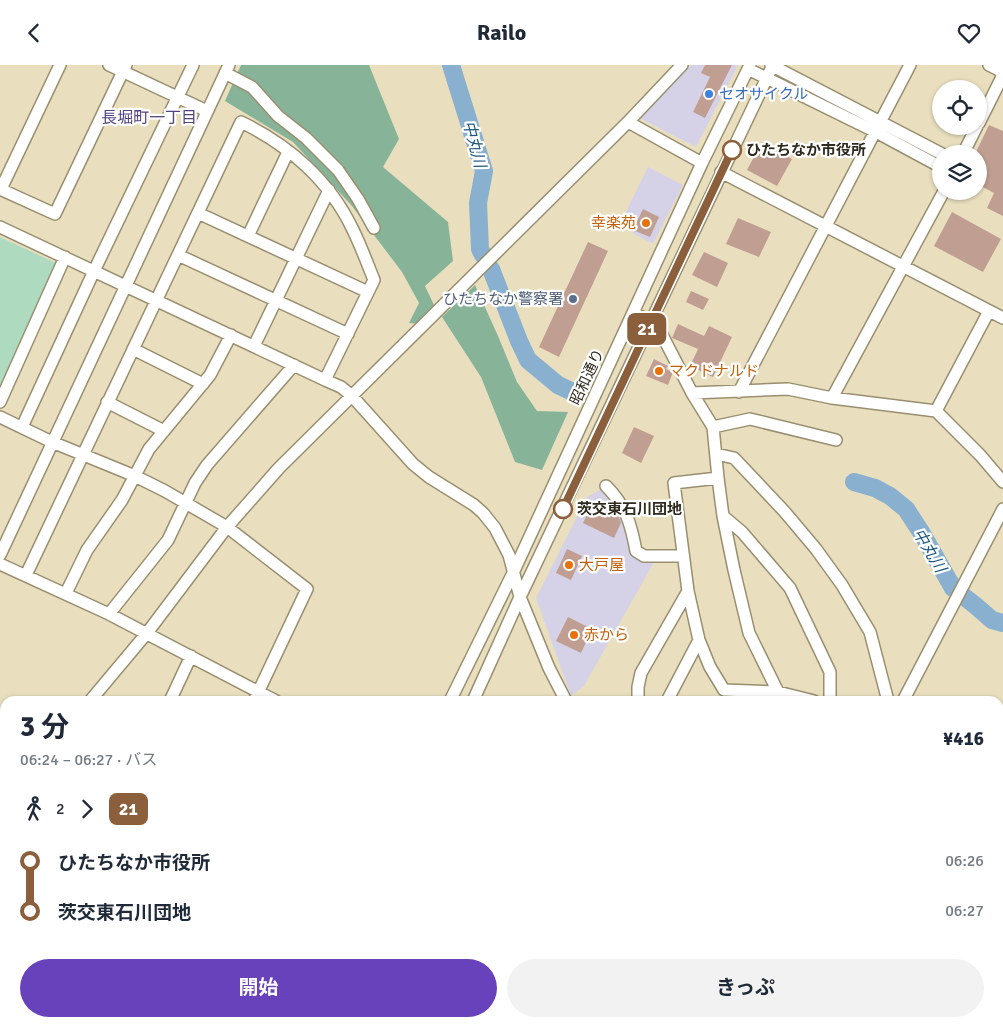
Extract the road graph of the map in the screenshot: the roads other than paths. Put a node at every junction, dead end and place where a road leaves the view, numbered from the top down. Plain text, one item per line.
1 (60, 65) edge
2 (109, 65) edge
3 (193, 65) edge
4 (682, 65) edge
5 (772, 65) edge
6 (910, 65) edge
7 (989, 65) edge
8 (749, 67) edge
9 (124, 68) edge
10 (227, 69) edge
11 (1003, 71) edge
12 (767, 78) junction
13 (178, 97) junction
14 (987, 106) edge
15 (207, 111) junction
16 (628, 122) junction
17 (878, 127) junction
18 (932, 150) edge
19 (288, 151) junction
20 (932, 161) edge
21 (702, 163) junction
22 (721, 172) junction
23 (1, 189) edge
24 (329, 191) junction
25 (939, 200) edge
26 (198, 213) junction
27 (827, 226) junction
28 (0, 227) edge
29 (374, 228) dead end
30 (248, 236) junction
31 (178, 255) junction
32 (65, 257) junction
33 (296, 259) junction
34 (903, 267) junction
35 (94, 271) junction
36 (125, 285) junction
37 (368, 292) junction
38 (156, 300) junction
39 (277, 301) junction
40 (989, 311) junction
41 (634, 313) junction
42 (1003, 318) edge
43 (650, 321) junction
44 (348, 334) junction
45 (231, 335) junction
46 (254, 346) junction
47 (133, 349) junction
48 (294, 365) junction
49 (326, 380) junction
50 (203, 384) junction
51 (739, 391) junction
52 (692, 393) junction
53 (352, 396) junction
54 (832, 398) junction
55 (0, 401) edge
56 (107, 403) junction
57 (936, 411) junction
58 (0, 417) edge
59 (22, 427) junction
60 (713, 427) junction
61 (164, 431) junction
62 (836, 440) dead end
63 (52, 441) junction
64 (82, 454) junction
65 (716, 454) junction
66 (135, 476) junction
67 (718, 478) junction
68 (1003, 482) edge
69 (606, 486) dead end
70 (186, 503) junction
71 (1003, 509) edge
72 (723, 516) junction
73 (227, 527) junction
74 (0, 555) edge
75 (683, 556) junction
76 (0, 564) edge
77 (513, 573) junction
78 (26, 575) junction
79 (688, 591) junction
80 (66, 593) junction
81 (520, 597) junction
82 (109, 614) junction
83 (147, 633) junction
84 (699, 640) junction
85 (191, 656) junction
86 (724, 690) junction
87 (94, 696) edge
88 (172, 696) edge
89 (255, 696) edge
90 (257, 696) edge
91 (452, 696) edge
92 (475, 696) edge
93 (563, 696) edge
94 (638, 696) edge
95 (669, 696) edge
96 (721, 696) edge
97 (776, 696) edge
98 (830, 696) edge
99 (887, 696) edge
100 (906, 696) edge

1 - 23 street
2 - 9 street
3 - 13 street
4 - 16 street
5 - 12 street
5 - 17 street
6 - 17 street
7 - 11 street
8 - 12 street
8 - 21 street, 昭和通り
9 - 13 street
9 - 23 street
10 - 15 street
10 - 29 street
11 - 14 street
12 - 17 street
12 - 22 street
13 - 15 street
13 - 35 street
15 - 36 street
16 - 21 street
16 - 53 street
17 - 18 street
17 - 20 street
17 - 27 street
19 - 24 street
19 - 26 street
19 - 30 street
21 - 41 street, 昭和通り
22 - 27 street
22 - 43 street
24 - 33 street
24 - 37 street
25 - 34 street
26 - 30 street
26 - 31 street
27 - 34 street
27 - 51 street
28 - 32 street
30 - 33 street
31 - 38 street
31 - 39 street
32 - 35 street
32 - 55 street
33 - 37 street
33 - 39 street
34 - 40 street
34 - 54 street
35 - 36 street
35 - 59 street
36 - 38 street
36 - 63 street
37 - 44 street
38 - 45 street
38 - 47 street
39 - 44 street
39 - 46 street
40 - 42 street
40 - 57 street
41 - 43 street
41 - 77 street, 昭和通り
43 - 52 street
43 - 81 street
44 - 49 street
45 - 46 street
45 - 50 street
46 - 48 street
47 - 50 street
47 - 56 street
48 - 49 street
48 - 70 street
49 - 53 street
50 - 61 street
51 - 52 street
51 - 54 street
52 - 60 street
53 - 73 street
53 - 77 street
54 - 57 street
56 - 61 street
56 - 64 street
57 - 68 street
58 - 59 street
59 - 63 street
60 - 62 street
60 - 65 street
61 - 66 street
63 - 64 street
63 - 74 street
64 - 66 street
64 - 78 street
65 - 67 street
65 - 99 street
66 - 70 street
66 - 80 street
67 - 72 street
67 - 75 street
69 - 75 street
70 - 73 street
70 - 82 street
71 - 100 street
72 - 97 street
72 - 98 street
73 - 83 street
73 - 90 street
75 - 79 street
76 - 78 street
77 - 81 street
77 - 91 street, 昭和通り
78 - 80 street
79 - 84 street
79 - 94 street
80 - 82 street
81 - 92 street
81 - 93 street
82 - 83 street
83 - 85 street
83 - 87 street
84 - 86 street
84 - 95 street
85 - 88 street
85 - 89 street
86 - 96 street
86 - 97 street

